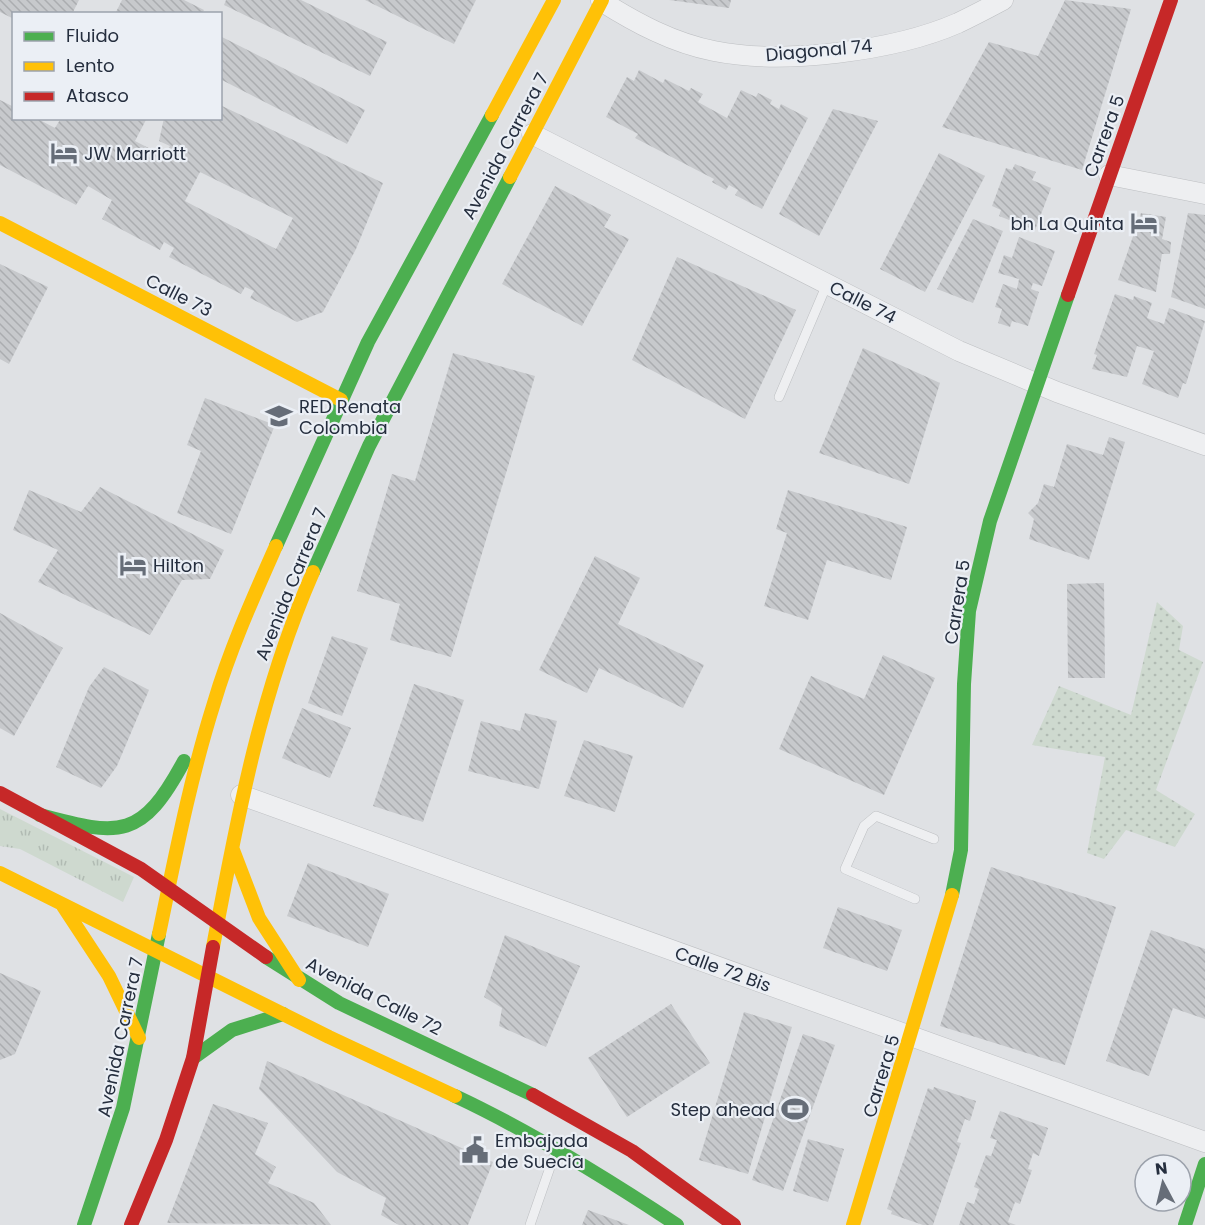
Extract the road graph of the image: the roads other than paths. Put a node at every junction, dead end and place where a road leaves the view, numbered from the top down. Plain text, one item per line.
1 (554, 0) edge
2 (602, 0) edge
3 (1003, 0) edge
4 (1171, 0) edge
5 (532, 134) junction
6 (1109, 175) junction
7 (1205, 195) edge
8 (0, 223) edge
9 (827, 284) junction
10 (1037, 384) junction
11 (779, 397) dead end
12 (341, 400) junction
13 (1205, 445) edge
14 (214, 702) junction
15 (0, 794) edge
16 (241, 795) junction
17 (40, 815) junction
18 (934, 839) dead end
19 (232, 843) junction
20 (0, 873) edge
21 (169, 889) junction
22 (915, 899) dead end
23 (63, 906) junction
24 (217, 923) junction
25 (157, 952) junction
26 (207, 977) junction
27 (299, 980) junction
28 (283, 1014) junction
29 (140, 1038) junction
30 (912, 1038) junction
31 (193, 1058) junction
32 (1205, 1142) edge
33 (556, 1149) junction
34 (1205, 1164) edge
35 (84, 1225) edge
36 (131, 1225) edge
37 (530, 1225) edge
38 (676, 1225) edge
39 (734, 1225) edge
40 (853, 1225) edge
41 (1185, 1225) edge

1 - 12 main road, Avenida Carrera 7
2 - 3 street, Diagonal 74
2 - 5 main road, Avenida Carrera 7
4 - 6 main road, Carrera 5
5 - 9 street, Calle 74
5 - 16 main road, Avenida Carrera 7
6 - 7 street
6 - 10 main road, Carrera 5
8 - 12 main road, Calle 73
9 - 10 street, Calle 74
9 - 11 lane
10 - 13 street, Calle 74
10 - 30 main road, Carrera 5
12 - 14 main road, Avenida Carrera 7
14 - 17 main road
14 - 21 main road, Avenida Carrera 7
15 - 17 main road, Avenida Calle 72
16 - 19 main road, Avenida Carrera 7
16 - 30 street, Calle 72 Bis
17 - 21 main road, Avenida Calle 72
18 - 22 lane
19 - 24 main road, Avenida Carrera 7
19 - 27 main road
20 - 23 main road
21 - 24 main road, Avenida Calle 72
21 - 25 main road, Avenida Carrera 7
23 - 25 main road
23 - 29 main road
24 - 26 main road, Avenida Carrera 7
24 - 27 main road, Avenida Calle 72
25 - 26 main road
25 - 29 main road, Avenida Carrera 7
26 - 28 main road
26 - 31 main road, Avenida Carrera 7
27 - 39 main road, Avenida Calle 72
28 - 31 main road
28 - 33 main road
29 - 35 main road, Avenida Carrera 7
30 - 32 street, Calle 72 Bis
30 - 40 main road, Carrera 5
31 - 36 main road, Avenida Carrera 7
33 - 37 lane
33 - 38 main road
34 - 41 main road

